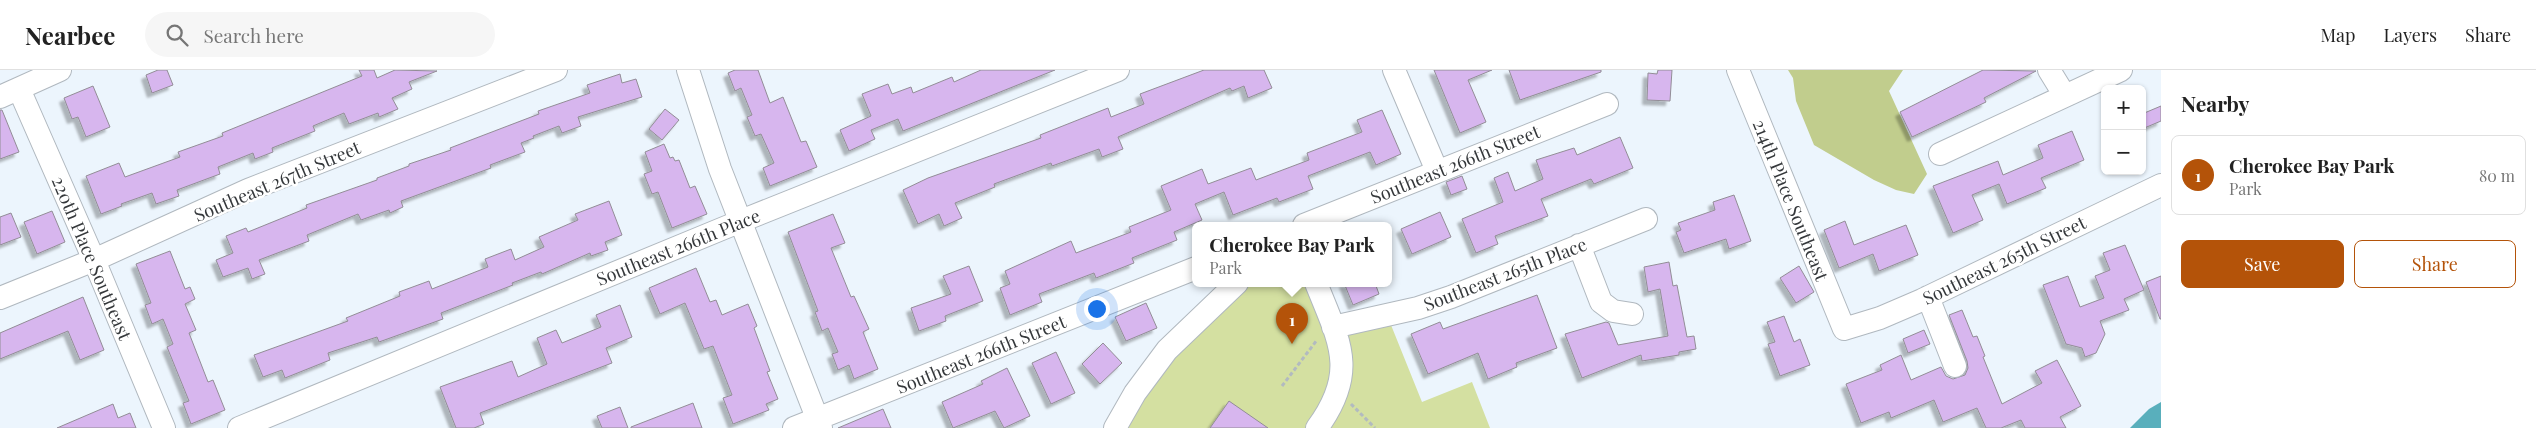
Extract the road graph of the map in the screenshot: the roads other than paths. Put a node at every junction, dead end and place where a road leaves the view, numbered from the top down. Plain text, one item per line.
1 (60, 70) edge
2 (556, 70) edge
3 (688, 70) edge
4 (1118, 70) edge
5 (1394, 70) edge
6 (1738, 70) edge
7 (2049, 70) edge
8 (2121, 70) edge
9 (10, 93) edge
10 (2065, 96) junction
11 (1607, 104) dead end
12 (1940, 154) dead end
13 (1437, 171) junction
14 (2161, 185) edge
15 (1646, 218) dead end
16 (741, 221) junction
17 (1311, 222) edge
18 (1579, 245) junction
19 (94, 260) junction
20 (1192, 270) edge
21 (1233, 287) edge
22 (1318, 287) edge
23 (1928, 297) junction
24 (0, 298) edge
25 (1632, 314) dead end
26 (1334, 327) junction
27 (1844, 329) joint
28 (1955, 366) dead end
29 (820, 423) edge
30 (164, 428) edge
31 (239, 428) edge
32 (794, 428) edge
33 (1115, 428) edge
34 (1317, 428) edge

1 - 9 street
2 - 19 street, Southeast 267th Street
3 - 16 street
4 - 16 street, Southeast 266th Place
5 - 13 street
6 - 27 street, 214th Place Southeast
7 - 10 street
8 - 10 street
9 - 19 street, 220th Place Southeast
10 - 12 street
11 - 13 street, Southeast 266th Street
13 - 17 street, Southeast 266th Street
14 - 23 street, Southeast 265th Street
15 - 18 street, Southeast 265th Place
16 - 29 street
16 - 31 street, Southeast 266th Place
18 - 25 street
18 - 26 street, Southeast 265th Place
19 - 24 street, Southeast 267th Street
19 - 30 street, 220th Place Southeast
20 - 29 street, Southeast 266th Street
21 - 33 street
22 - 26 street
23 - 27 street, Southeast 265th Street
23 - 28 street
26 - 34 street
29 - 32 street, Southeast 266th Street

